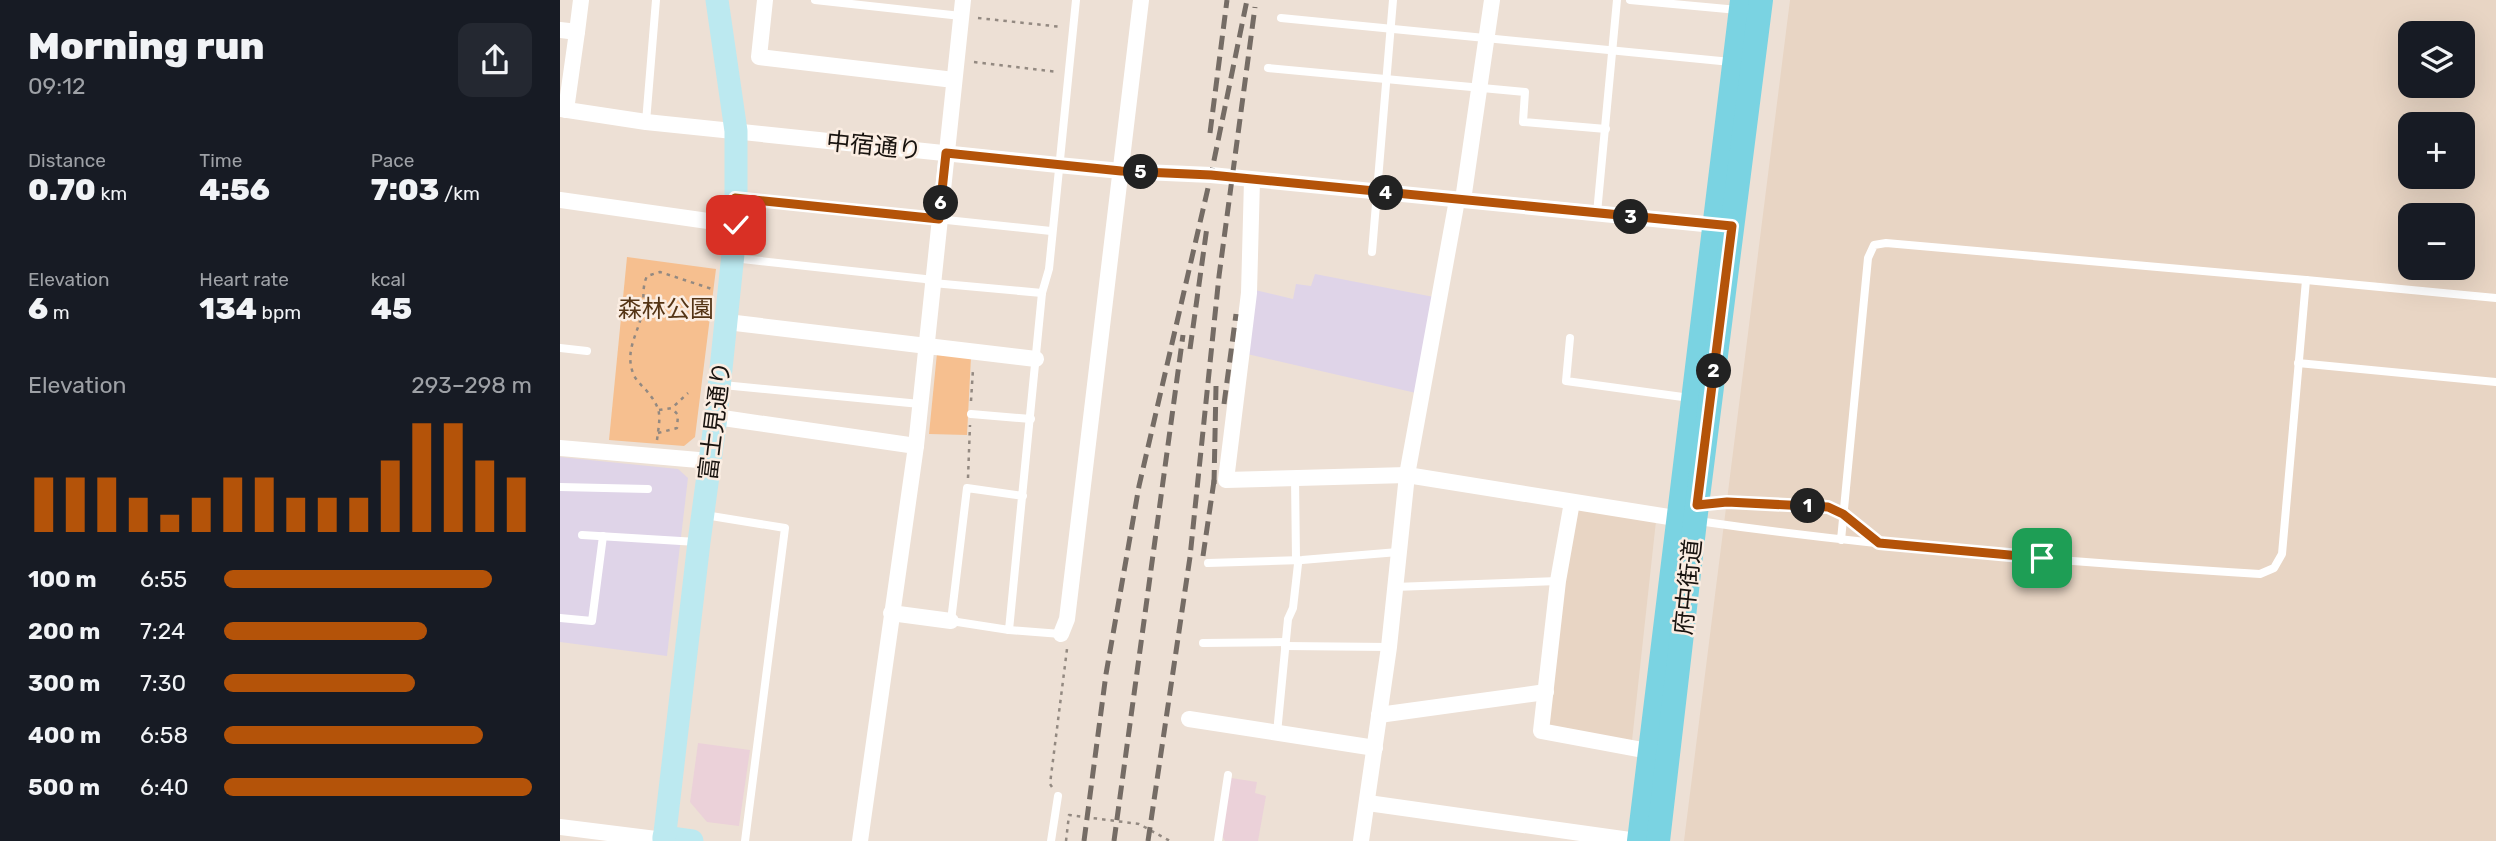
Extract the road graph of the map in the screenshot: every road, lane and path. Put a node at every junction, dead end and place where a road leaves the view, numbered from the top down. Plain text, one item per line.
1 (581, 0) edge
2 (656, 0) edge
3 (717, 0) edge
4 (765, 0) edge
5 (815, 0) edge
6 (1076, 0) edge
7 (1141, 0) edge
8 (1393, 0) edge
9 (1492, 0) edge
10 (1618, 0) edge
11 (1630, 0) edge
12 (1748, 4) edge
13 (962, 8) edge
14 (1281, 18) dead end
15 (1072, 27) junction
16 (1390, 29) junction
17 (568, 31) edge
18 (1488, 39) junction
19 (1613, 50) junction
20 (956, 60) junction
21 (1734, 62) junction
22 (1269, 68) dead end
23 (1068, 73) junction
24 (1386, 79) junction
25 (954, 80) junction
26 (1481, 87) junction
27 (563, 110) edge
28 (646, 122) junction
29 (1606, 129) junction
30 (736, 131) junction
31 (946, 153) junction
32 (1058, 165) junction
33 (1121, 171) junction
34 (1252, 180) junction
35 (1377, 192) junction
36 (735, 198) junction
37 (560, 200) edge
38 (1460, 200) junction
39 (1597, 213) junction
40 (939, 219) junction
41 (736, 225) junction
42 (1723, 225) junction
43 (1051, 231) junction
44 (1372, 252) dead end
45 (733, 258) junction
46 (2306, 280) junction
47 (933, 282) junction
48 (715, 290) dead end
49 (1042, 293) junction
50 (2496, 298) edge
51 (727, 322) junction
52 (1570, 338) dead end
53 (926, 346) junction
54 (560, 348) edge
55 (587, 351) dead end
56 (1036, 359) junction
57 (2298, 363) junction
58 (2496, 382) edge
59 (720, 385) junction
60 (688, 393) dead end
61 (1692, 398) junction
62 (920, 404) junction
63 (672, 408) junction
64 (659, 410) junction
65 (971, 414) dead end
66 (716, 417) junction
67 (1031, 419) junction
68 (658, 433) junction
69 (916, 446) junction
70 (657, 447) dead end
71 (560, 448) edge
72 (710, 461) junction
73 (1407, 475) junction
74 (1296, 478) junction
75 (560, 487) edge
76 (648, 489) dead end
77 (1023, 496) junction
78 (1572, 502) junction
79 (703, 514) junction
80 (1684, 514) junction
81 (1843, 514) junction
82 (582, 535) dead end
83 (604, 536) junction
84 (1841, 540) junction
85 (699, 542) junction
86 (1879, 543) junction
87 (1398, 552) junction
88 (1296, 559) junction
89 (1208, 563) dead end
90 (1558, 581) junction
91 (1394, 587) junction
92 (891, 613) junction
93 (560, 618) edge
94 (951, 621) junction
95 (1009, 629) junction
96 (1061, 634) junction
97 (1203, 643) dead end
98 (1285, 644) junction
99 (1390, 647) junction
100 (1546, 692) junction
101 (1379, 715) junction
102 (1189, 719) dead end
103 (1277, 733) junction
104 (1375, 748) junction
105 (1660, 753) junction
106 (1227, 775) dead end
107 (1058, 796) joint
108 (1368, 803) junction
109 (1122, 821) junction
110 (560, 827) edge
111 (1121, 827) dead end
112 (664, 840) edge
113 (692, 841) edge
114 (745, 841) edge
115 (860, 841) edge
116 (1051, 841) edge
117 (1066, 841) edge
118 (1170, 841) edge
119 (1218, 841) edge
120 (1361, 841) edge
121 (1638, 841) edge
122 (1658, 841) edge

1 - 17 street
2 - 28 lane
3 - 30 street, 富士見通り
4 - 25 street
5 - 13 lane
6 - 15 lane
7 - 33 street
8 - 16 lane
9 - 18 street
10 - 19 lane
11 - 12 lane
12 - 21 main road, 府中街道
12 - 42 main road, 府中街道
13 - 15 path
13 - 20 street
14 - 16 lane
15 - 23 lane
16 - 18 lane
16 - 24 lane
17 - 27 street
18 - 19 lane
18 - 26 street
19 - 21 lane
19 - 29 lane
20 - 23 path
20 - 25 street
21 - 42 main road, 府中街道
22 - 24 lane
23 - 32 lane
24 - 26 lane
24 - 35 lane
25 - 31 street
26 - 29 lane
26 - 38 street
27 - 28 street, 中宿通り
28 - 30 street, 中宿通り
29 - 39 lane
30 - 31 street, 中宿通り
30 - 36 street, 富士見通り
31 - 32 street, 中宿通り
31 - 40 street
32 - 33 street, 中宿通り
32 - 43 lane
33 - 34 street, 中宿通り
33 - 96 street
34 - 35 street, 中宿通り
34 - 74 street
35 - 38 street, 中宿通り
35 - 44 lane
36 - 40 lane
36 - 41 street, 富士見通り
37 - 41 street
38 - 39 street, 中宿通り
38 - 73 street
39 - 42 street, 中宿通り
40 - 43 lane
40 - 47 street
41 - 45 street, 富士見通り
42 - 61 main road, 府中街道
42 - 80 main road, 府中街道
43 - 49 lane
45 - 47 lane
45 - 51 street, 富士見通り
46 - 50 lane
46 - 57 lane
46 - 81 lane
47 - 49 lane
47 - 53 street
48 - 64 path
49 - 56 lane
51 - 53 street
51 - 59 street, 富士見通り
52 - 61 lane
53 - 56 street
53 - 62 street
54 - 55 lane
56 - 67 lane
57 - 58 lane
57 - 86 lane
59 - 62 lane
59 - 66 street, 富士見通り
60 - 63 path
61 - 80 main road, 府中街道
62 - 69 street
63 - 64 path
63 - 68 path
64 - 68 path
65 - 67 lane
66 - 69 street
66 - 72 street, 富士見通り
67 - 77 lane
68 - 70 path
69 - 92 street
71 - 72 street
72 - 79 street, 富士見通り
73 - 74 street
73 - 78 street
73 - 87 street
74 - 88 lane
75 - 76 lane
77 - 94 lane
77 - 95 lane
78 - 80 street
78 - 90 street
79 - 85 street, 富士見通り
79 - 114 lane
80 - 81 lane
80 - 84 lane
80 - 105 main road, 府中街道
81 - 84 lane
81 - 86 lane
82 - 83 lane
83 - 85 lane
83 - 93 lane
84 - 86 lane
85 - 112 street, 富士見通り
87 - 88 lane
87 - 91 street
88 - 89 lane
88 - 98 lane
90 - 91 lane
90 - 100 street
91 - 99 street
92 - 94 street
92 - 115 street
94 - 95 lane
95 - 96 lane
96 - 107 path
97 - 98 lane
98 - 99 lane
98 - 103 lane
99 - 101 street
100 - 101 street
100 - 105 street
101 - 104 street
102 - 103 street
103 - 104 street
104 - 108 street
105 - 121 main road, 府中街道
105 - 122 main road, 府中街道
106 - 119 lane
107 - 116 lane
108 - 120 street
108 - 121 street
109 - 111 path
109 - 117 path
109 - 118 path
110 - 112 street
112 - 113 street

